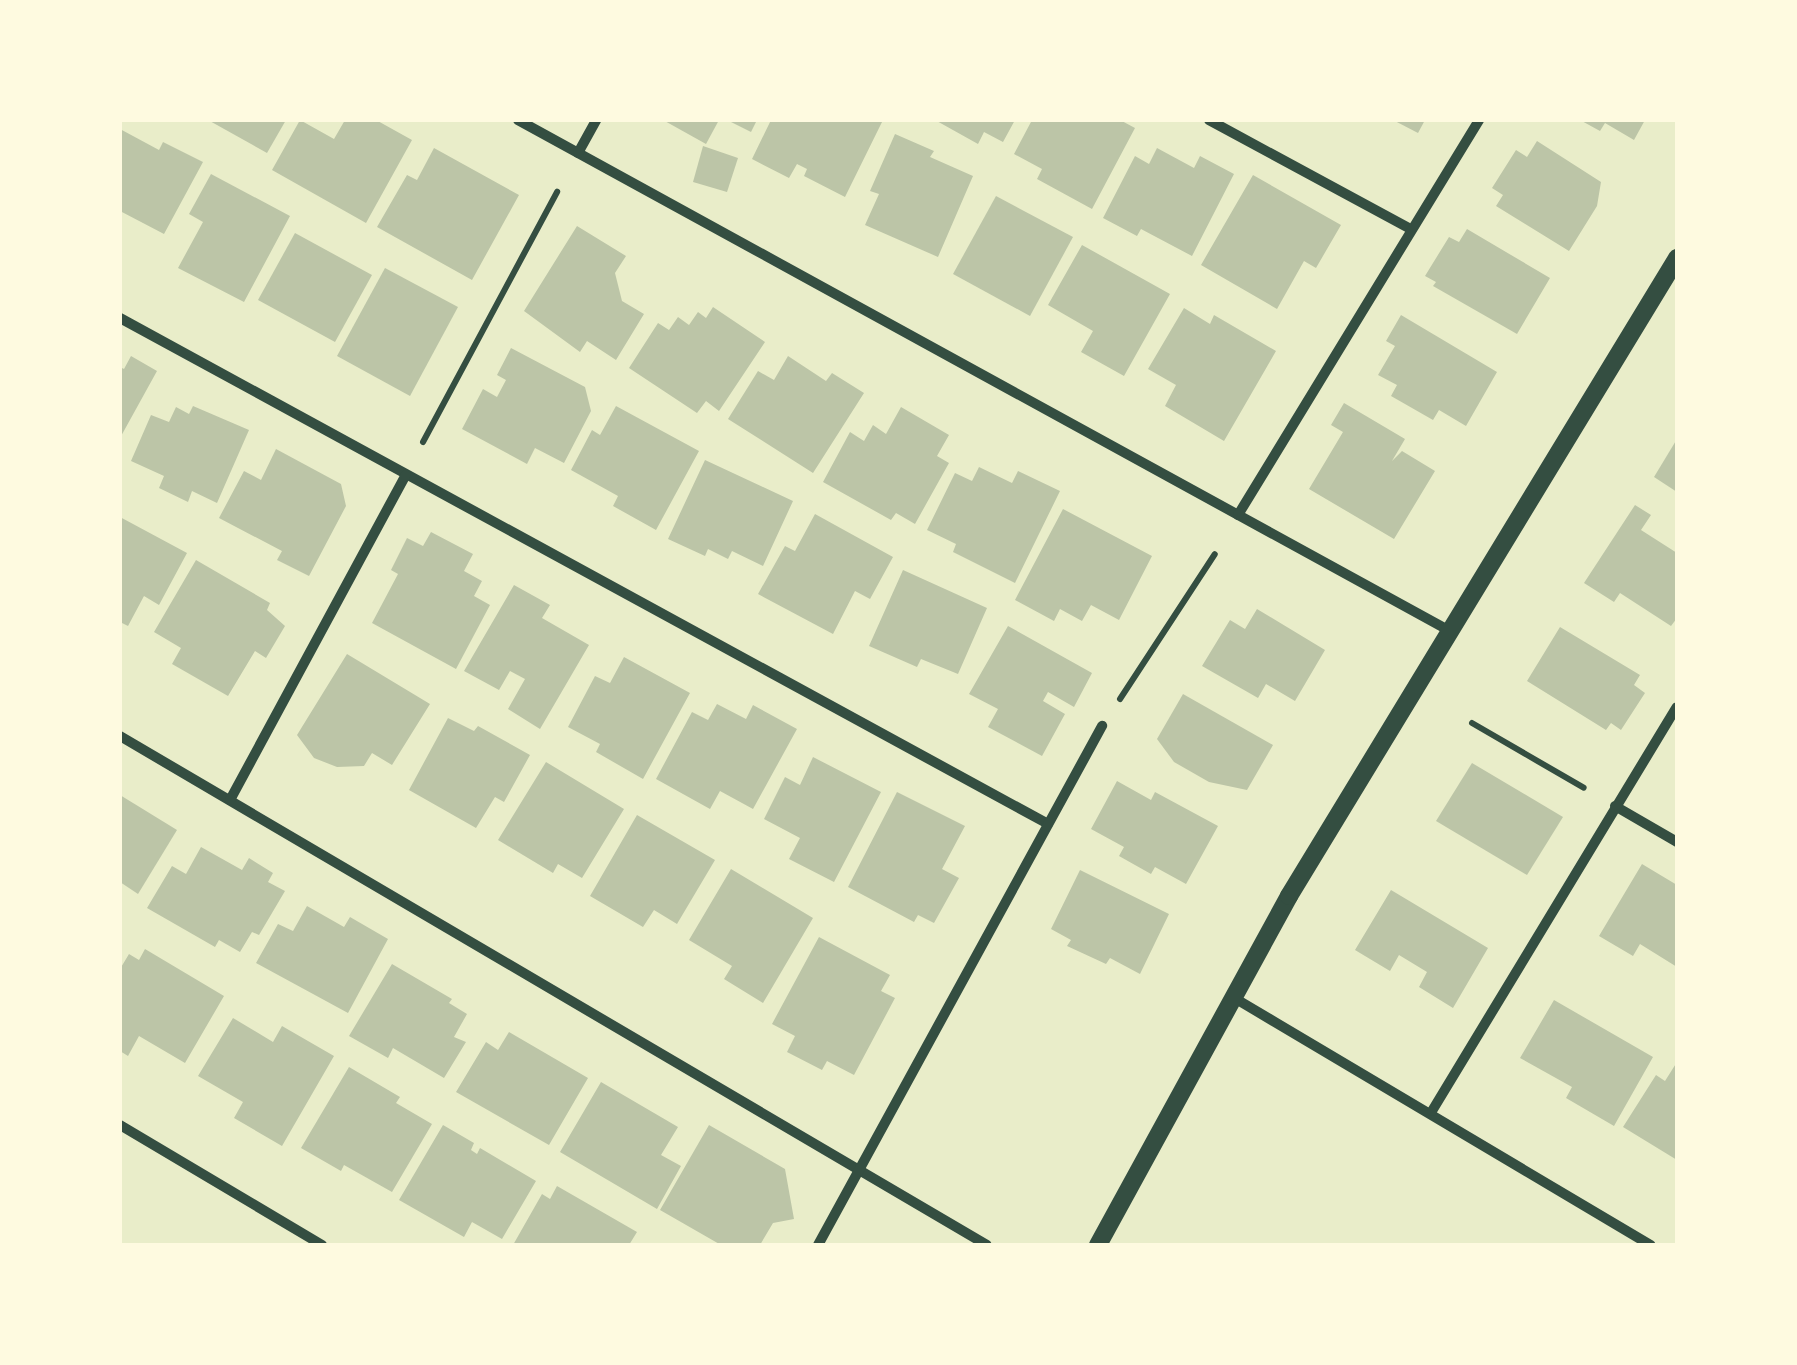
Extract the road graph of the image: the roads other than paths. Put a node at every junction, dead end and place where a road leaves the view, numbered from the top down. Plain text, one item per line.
1 (518, 120) edge
2 (596, 120) edge
3 (1209, 120) edge
4 (1478, 120) edge
5 (578, 153) junction
6 (1411, 229) junction
7 (1677, 258) edge
8 (120, 318) edge
9 (406, 474) junction
10 (1238, 515) junction
11 (1448, 630) junction
12 (1677, 707) edge
13 (1102, 726) road end
14 (120, 736) edge
15 (230, 800) junction
16 (1616, 806) junction
17 (1048, 824) junction
18 (1677, 842) edge
19 (1231, 996) junction
20 (1432, 1111) junction
21 (120, 1125) edge
22 (860, 1170) junction
23 (322, 1245) edge
24 (818, 1245) edge
25 (987, 1245) edge
26 (1098, 1245) edge
27 (1650, 1245) edge

1 - 5 street
2 - 5 street
3 - 6 street
4 - 6 street
5 - 10 street
6 - 10 street
7 - 11 street
8 - 9 street
9 - 15 street
9 - 17 street
10 - 11 street
11 - 19 street
12 - 16 street
13 - 17 street
14 - 15 street
15 - 22 street
16 - 18 street
16 - 20 street
17 - 22 street
19 - 20 street
19 - 26 street
20 - 27 street
21 - 23 street
22 - 24 street
22 - 25 street

